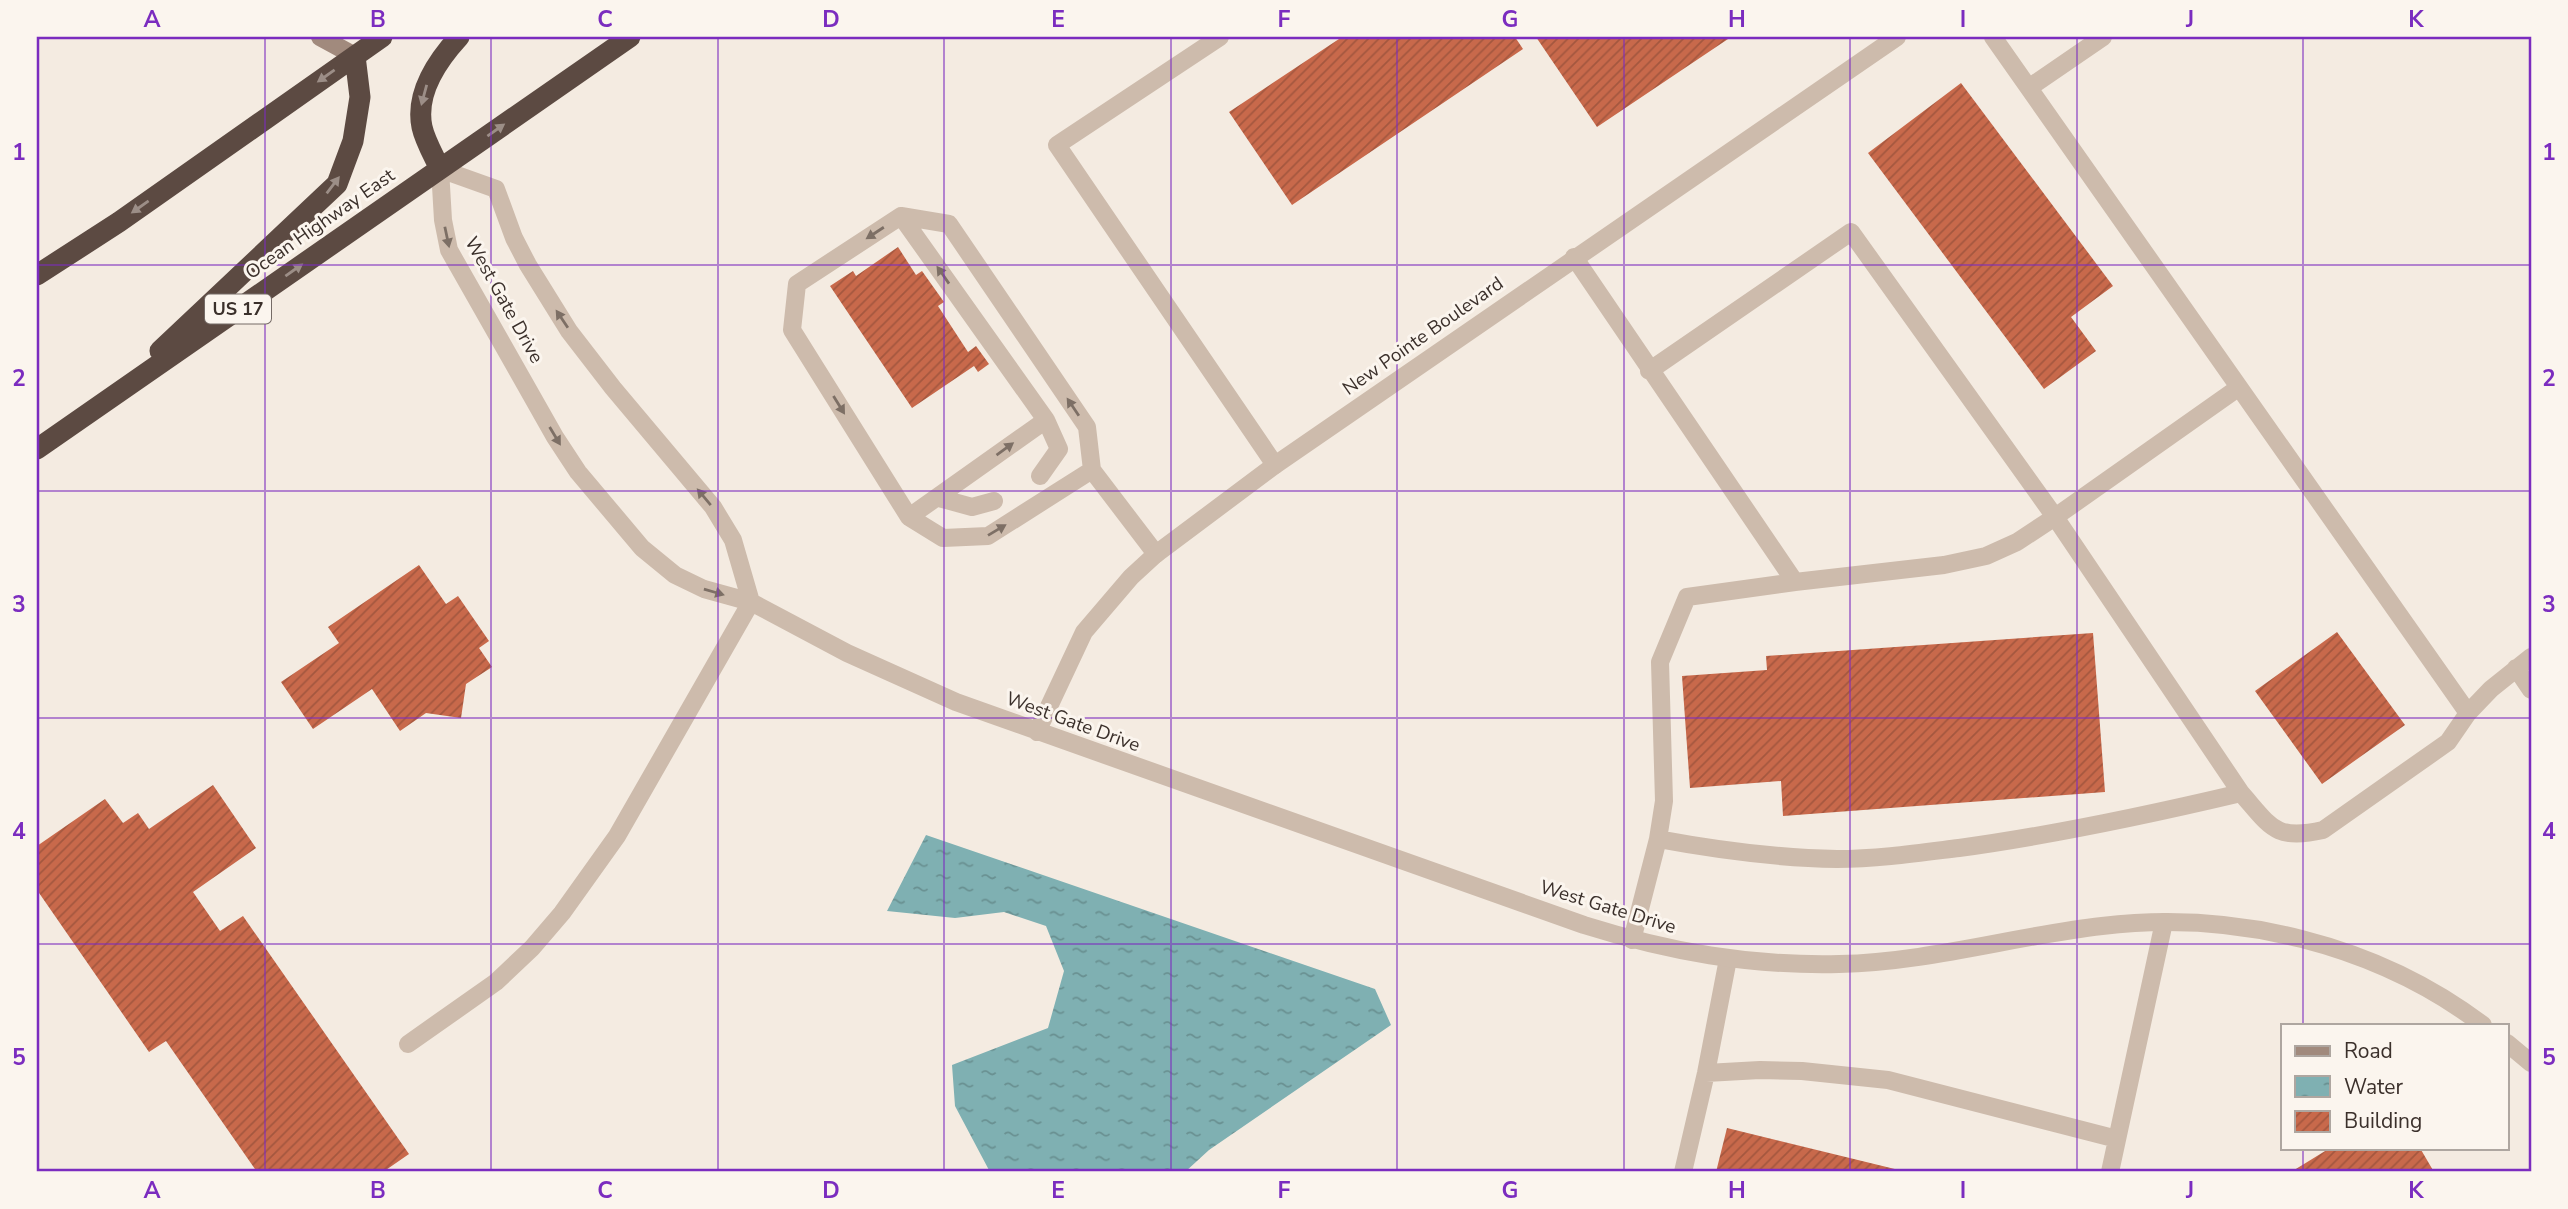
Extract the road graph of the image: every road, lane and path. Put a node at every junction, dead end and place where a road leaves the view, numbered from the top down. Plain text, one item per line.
1 (320, 37) edge
2 (382, 37) edge
3 (459, 37) edge
4 (630, 37) edge
5 (1220, 37) edge
6 (1897, 37) edge
7 (1993, 37) edge
8 (2103, 37) edge
9 (352, 46) edge
10 (2030, 87) junction
11 (440, 169) junction
12 (901, 216) junction
13 (1574, 257) junction
14 (37, 275) edge
15 (1649, 371) junction
16 (2238, 388) junction
17 (107, 401) junction
18 (1046, 420) junction
19 (37, 449) edge
20 (1275, 465) junction
21 (1092, 470) junction
22 (1040, 476) dead end
23 (939, 498) junction
24 (994, 502) dead end
25 (909, 517) junction
26 (2055, 517) junction
27 (1156, 554) junction
28 (1795, 582) junction
29 (751, 602) junction
30 (2531, 657) edge
31 (2516, 668) junction
32 (2531, 690) edge
33 (2468, 713) junction
34 (1037, 732) junction
35 (2241, 793) junction
36 (1658, 839) junction
37 (2164, 922) junction
38 (1632, 940) junction
39 (1728, 959) junction
40 (2481, 1024) edge
41 (408, 1044) dead end
42 (2508, 1044) edge
43 (2531, 1063) edge
44 (1706, 1073) junction
45 (2117, 1139) junction
46 (1683, 1172) edge
47 (2110, 1172) edge

1 - 9 street
2 - 9 highway
3 -> 11 highway
11 -> 4 highway, Ocean Highway East / US 17
5 - 20 street
6 - 13 street, New Pointe Boulevard
7 - 10 street
8 - 10 street
9 -> 14 highway
17 -> 9 highway
10 - 16 street
17 -> 11 highway, Ocean Highway East / US 17
29 -> 11 street, West Gate Drive
11 -> 29 street, West Gate Drive
18 -> 12 street
21 -> 12 street
12 -> 25 street
13 - 15 street
13 - 20 street, New Pointe Boulevard
15 - 26 street
15 - 28 street
16 - 26 street
16 - 33 street
17 - 19 highway, Ocean Highway East / US 17
18 - 22 street
23 -> 18 street
20 - 27 street, New Pointe Boulevard
25 -> 21 street
21 - 27 street
23 - 24 street
23 - 25 street
26 - 28 street
26 - 35 street
27 - 34 street, New Pointe Boulevard
28 - 36 street
29 - 34 street, West Gate Drive
29 - 41 street
30 - 31 street
31 - 32 street
31 - 33 street
33 - 35 street
34 - 38 street, West Gate Drive
35 - 36 street
36 - 38 street
37 - 39 street, West Gate Drive
37 - 40 street, West Gate Drive
37 - 45 street
38 - 39 street, West Gate Drive
39 - 44 street
42 - 43 street
44 - 45 street
44 - 46 street
45 - 47 street

